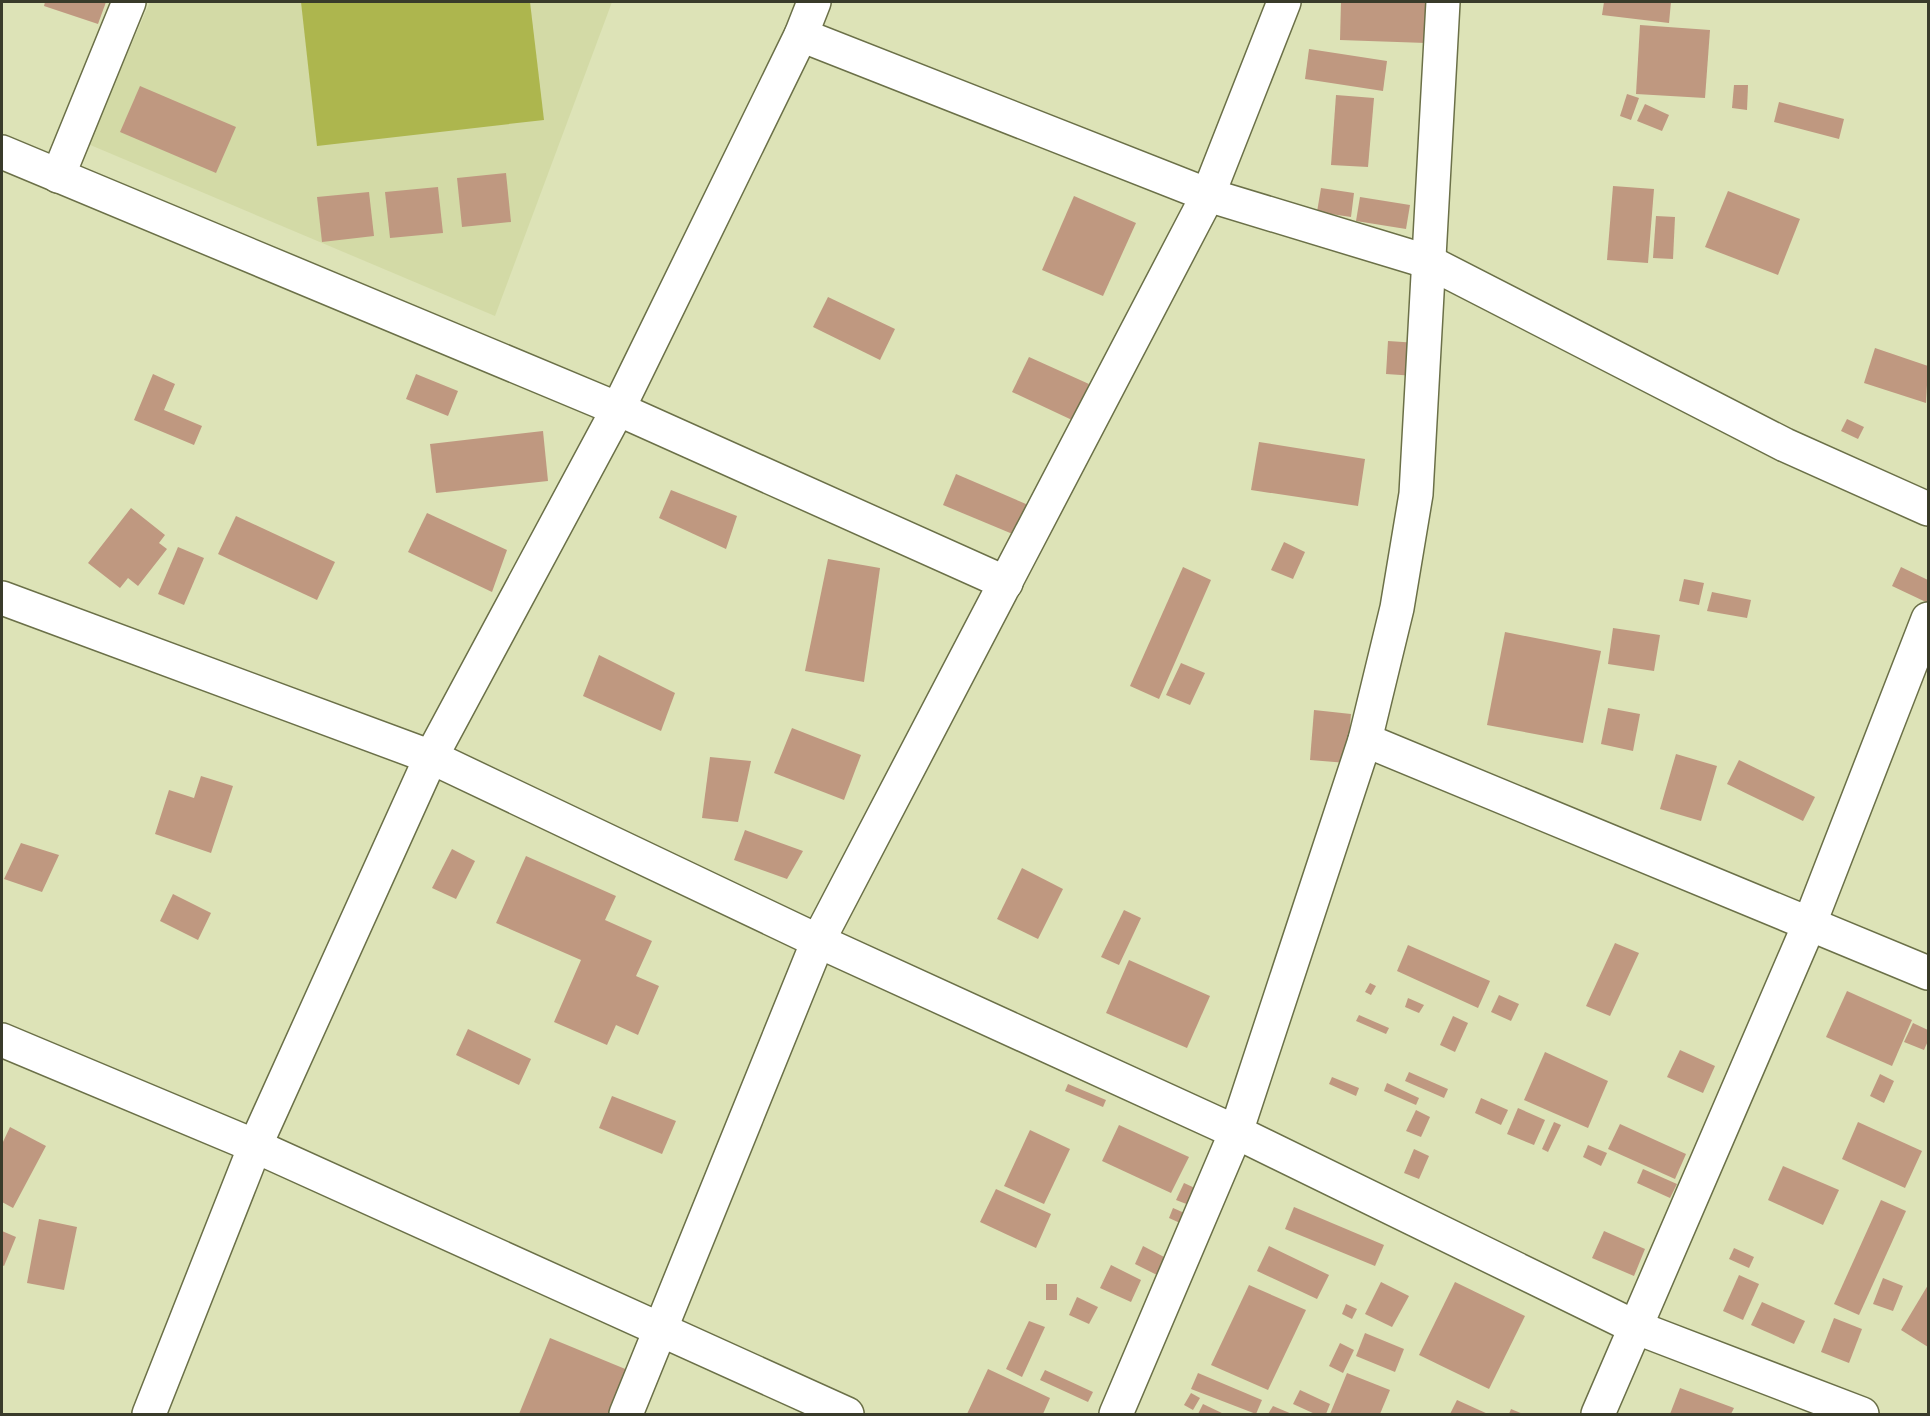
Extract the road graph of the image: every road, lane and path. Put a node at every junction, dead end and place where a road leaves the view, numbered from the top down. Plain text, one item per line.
1 (129, 2) edge
2 (814, 2) edge
3 (1284, 2) edge
4 (1443, 2) edge
5 (801, 35) junction
6 (2, 152) edge
7 (58, 176) junction
8 (1208, 195) junction
9 (1429, 262) junction
10 (618, 410) junction
11 (1929, 509) edge
12 (1006, 583) junction
13 (2, 598) edge
14 (1929, 619) edge
15 (1365, 740) junction
16 (431, 757) junction
17 (1809, 925) junction
18 (818, 942) junction
19 (1929, 973) edge
20 (2, 1040) edge
21 (1236, 1132) junction
22 (255, 1146) junction
23 (1635, 1327) junction
24 (660, 1331) junction
25 (148, 1414) edge
26 (626, 1414) edge
27 (847, 1414) edge
28 (1116, 1414) edge
29 (1598, 1414) edge
30 (1862, 1414) edge

1 - 7 street
2 - 5 street
3 - 8 street
4 - 9 street
5 - 8 street
5 - 10 street
6 - 7 street
7 - 10 street
8 - 9 street
8 - 12 street
9 - 11 street
9 - 15 street
10 - 12 street
10 - 16 street
12 - 18 street
13 - 16 street
14 - 17 street
15 - 17 street
15 - 21 street
16 - 18 street
16 - 22 street
17 - 19 street
17 - 23 street
18 - 21 street
18 - 24 street
20 - 22 street
21 - 23 street
21 - 28 street
22 - 24 street
22 - 25 street
23 - 29 street
23 - 30 street
24 - 26 street
24 - 27 street

